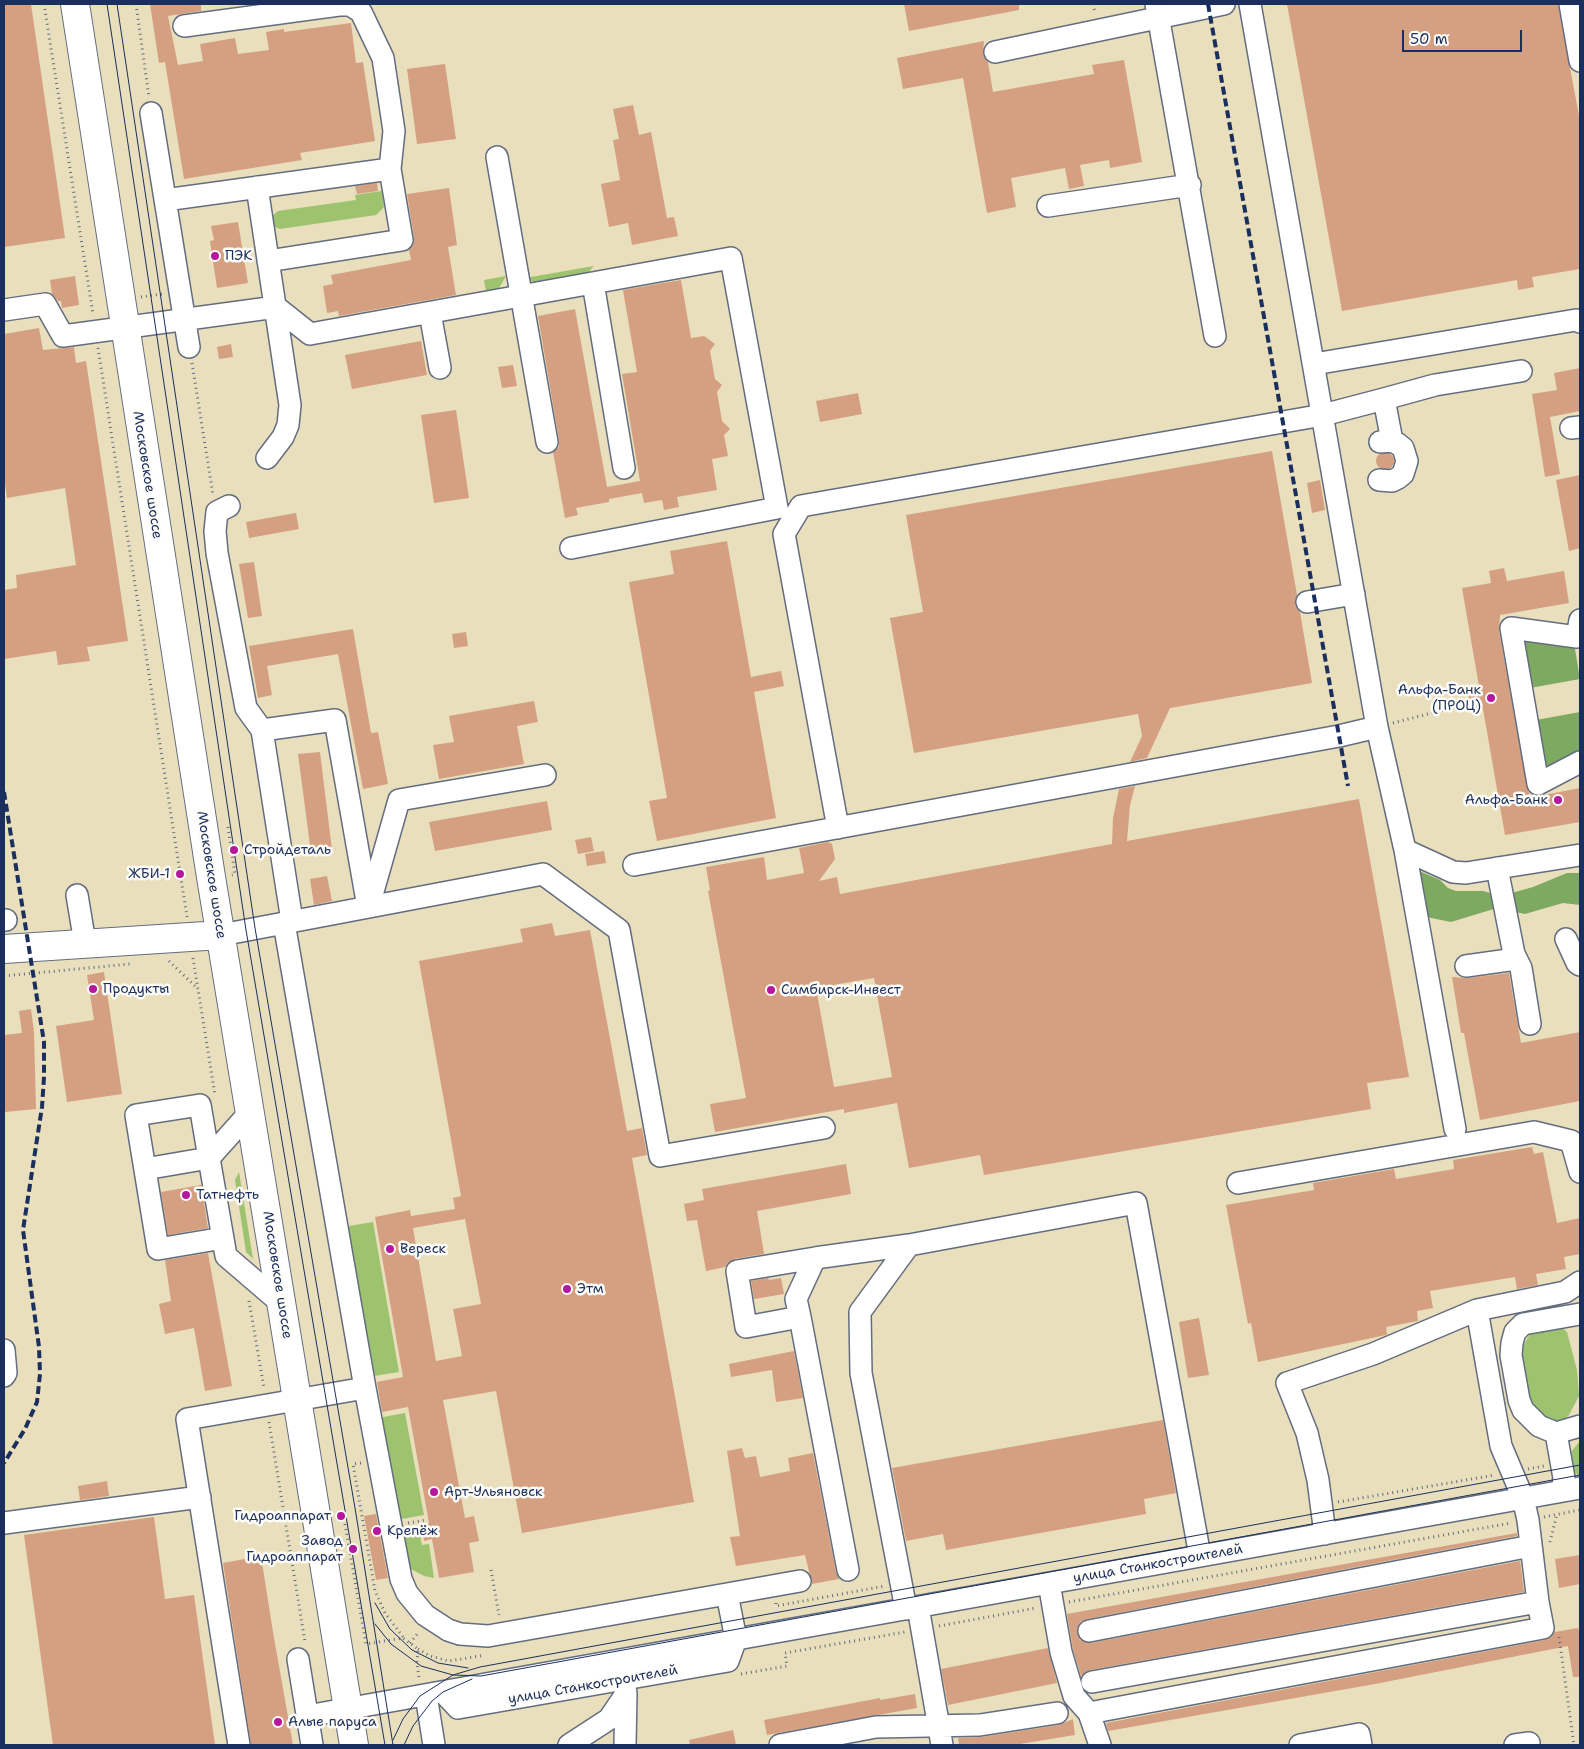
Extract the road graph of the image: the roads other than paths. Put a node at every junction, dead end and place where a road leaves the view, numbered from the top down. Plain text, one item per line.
1 (75, 4) edge
2 (1224, 4) edge
3 (1250, 4) edge
4 (1570, 4) edge
5 (1158, 11) edge
6 (184, 26) dead end
7 (995, 52) dead end
8 (1580, 61) edge
9 (151, 113) road end
10 (497, 156) dead end
11 (390, 168) junction
12 (1190, 185) junction
13 (256, 187) junction
14 (166, 200) junction
15 (1048, 206) dead end
16 (268, 261) junction
17 (593, 283) junction
18 (522, 296) junction
19 (276, 307) junction
20 (4, 310) edge
21 (430, 313) junction
22 (185, 321) junction
23 (1580, 322) edge
24 (124, 328) junction
25 (1215, 336) dead end
26 (189, 348) road end
27 (1314, 364) junction
28 (440, 368) dead end
29 (1521, 371) dead end
30 (1384, 399) junction
31 (1323, 415) junction
32 (548, 442) dead end
33 (267, 458) dead end
34 (624, 468) dead end
35 (1378, 480) dead end
36 (229, 506) dead end
37 (571, 548) dead end
38 (1354, 594) junction
39 (1307, 602) dead end
40 (1580, 620) edge
41 (1377, 727) junction
42 (262, 730) junction
43 (1580, 762) edge
44 (545, 775) dead end
45 (838, 828) junction
46 (1405, 850) junction
47 (1580, 855) edge
48 (634, 865) dead end
49 (1497, 868) junction
50 (77, 895) dead end
51 (368, 907) junction
52 (288, 922) junction
53 (221, 935) junction
54 (1566, 939) dead end
55 (85, 943) junction
56 (4, 949) edge
57 (1516, 959) junction
58 (1580, 965) edge
59 (1466, 966) dead end
60 (1530, 1024) dead end
61 (251, 1111) junction
62 (824, 1128) dead end
63 (1455, 1129) dead end
64 (209, 1158) junction
65 (145, 1169) junction
66 (1580, 1172) edge
67 (1238, 1183) dead end
68 (223, 1238) junction
69 (909, 1245) junction
70 (815, 1258) junction
71 (1580, 1282) edge
72 (282, 1304) junction
73 (1477, 1310) junction
74 (1580, 1314) edge
75 (800, 1317) junction
76 (4, 1350) edge
77 (4, 1376) edge
78 (365, 1388) junction
79 (298, 1400) junction
80 (1580, 1426) edge
81 (1556, 1433) junction
82 (1571, 1490) edge
83 (200, 1497) junction
84 (1523, 1498) junction
85 (4, 1523) edge
86 (1324, 1534) junction
87 (1532, 1546) junction
88 (1200, 1556) junction
89 (848, 1570) dead end
90 (800, 1581) dead end
91 (1049, 1583) junction
92 (727, 1594) junction
93 (1538, 1602) junction
94 (912, 1608) junction
95 (1089, 1632) dead end
96 (736, 1639) junction
97 (302, 1651) road end
98 (625, 1687) junction
99 (430, 1694) junction
100 (348, 1709) junction
101 (1112, 1709) junction
102 (1057, 1713) dead end
103 (1089, 1713) junction
104 (307, 1716) junction
105 (941, 1735) edge
106 (1365, 1741) edge
107 (239, 1745) edge
108 (312, 1745) edge
109 (354, 1745) edge
110 (434, 1745) edge
111 (569, 1745) edge
112 (625, 1745) edge
113 (780, 1745) edge
114 (1100, 1745) edge
115 (1300, 1745) edge

1 - 24 main road, Московское шоссе
2 - 5 street
3 - 27 street
4 - 8 street
5 - 7 street
5 - 12 street
6 - 11 street
9 - 14 street
10 - 18 street
11 - 13 street
11 - 16 street
12 - 15 street
12 - 25 street
13 - 14 street
13 - 16 street
14 - 22 street
16 - 19 street
17 - 18 street
17 - 34 street
17 - 37 street
18 - 21 street
18 - 32 street
19 - 21 street
19 - 22 street
19 - 33 street
20 - 24 street
21 - 28 street
22 - 24 street
22 - 26 street
23 - 27 street
24 - 53 main road, Московское шоссе
27 - 31 street
29 - 30 street
30 - 31 street
30 - 35 street
31 - 38 street
31 - 45 street
36 - 42 street
38 - 39 street
38 - 41 street
40 - 43 street
41 - 45 street
41 - 46 street
42 - 51 street
42 - 52 street
44 - 51 street
45 - 48 street
46 - 49 street
46 - 63 street
47 - 49 street
49 - 57 street
50 - 55 street
51 - 52 street
51 - 62 street
52 - 53 street
52 - 78 street
53 - 55 main road
53 - 61 main road, Московское шоссе
54 - 58 street
55 - 56 main road
57 - 59 street
57 - 60 street
61 - 64 street
61 - 72 main road, Московское шоссе
64 - 65 street
64 - 65 street
64 - 68 street
65 - 68 street
66 - 67 street
68 - 72 street
69 - 70 street
69 - 88 street
69 - 94 street
70 - 75 street
70 - 75 street
71 - 73 street
72 - 79 main road, Московское шоссе
73 - 84 street
73 - 86 street
74 - 81 street
75 - 89 street
76 - 77 street
78 - 79 street
78 - 92 street
79 - 83 street
79 - 100 main road, Московское шоссе
80 - 81 street
81 - 82 street
82 - 84 street, улица Станкостроителей
83 - 85 street
83 - 107 street
84 - 86 street, улица Станкостроителей
84 - 87 street
86 - 88 street, улица Станкостроителей
87 - 93 street
87 - 95 street
88 - 91 street, улица Станкостроителей
90 - 92 street
91 - 94 street, улица Станкостроителей
91 - 103 street
92 - 96 street
93 - 101 street
93 - 101 street
94 - 96 street, улица Станкостроителей
94 - 105 street
96 - 98 street, улица Станкостроителей
96 - 99 street, улица Станкостроителей
97 - 104 street
98 - 99 street, улица Станкостроителей
98 - 111 street
98 - 112 street
99 - 100 street, улица Станкостроителей
99 - 110 street
100 - 104 street, улица Станкостроителей
100 - 109 main road, Московское шоссе
101 - 103 street
102 - 105 street
103 - 114 street
104 - 108 street
105 - 113 street
106 - 115 street

